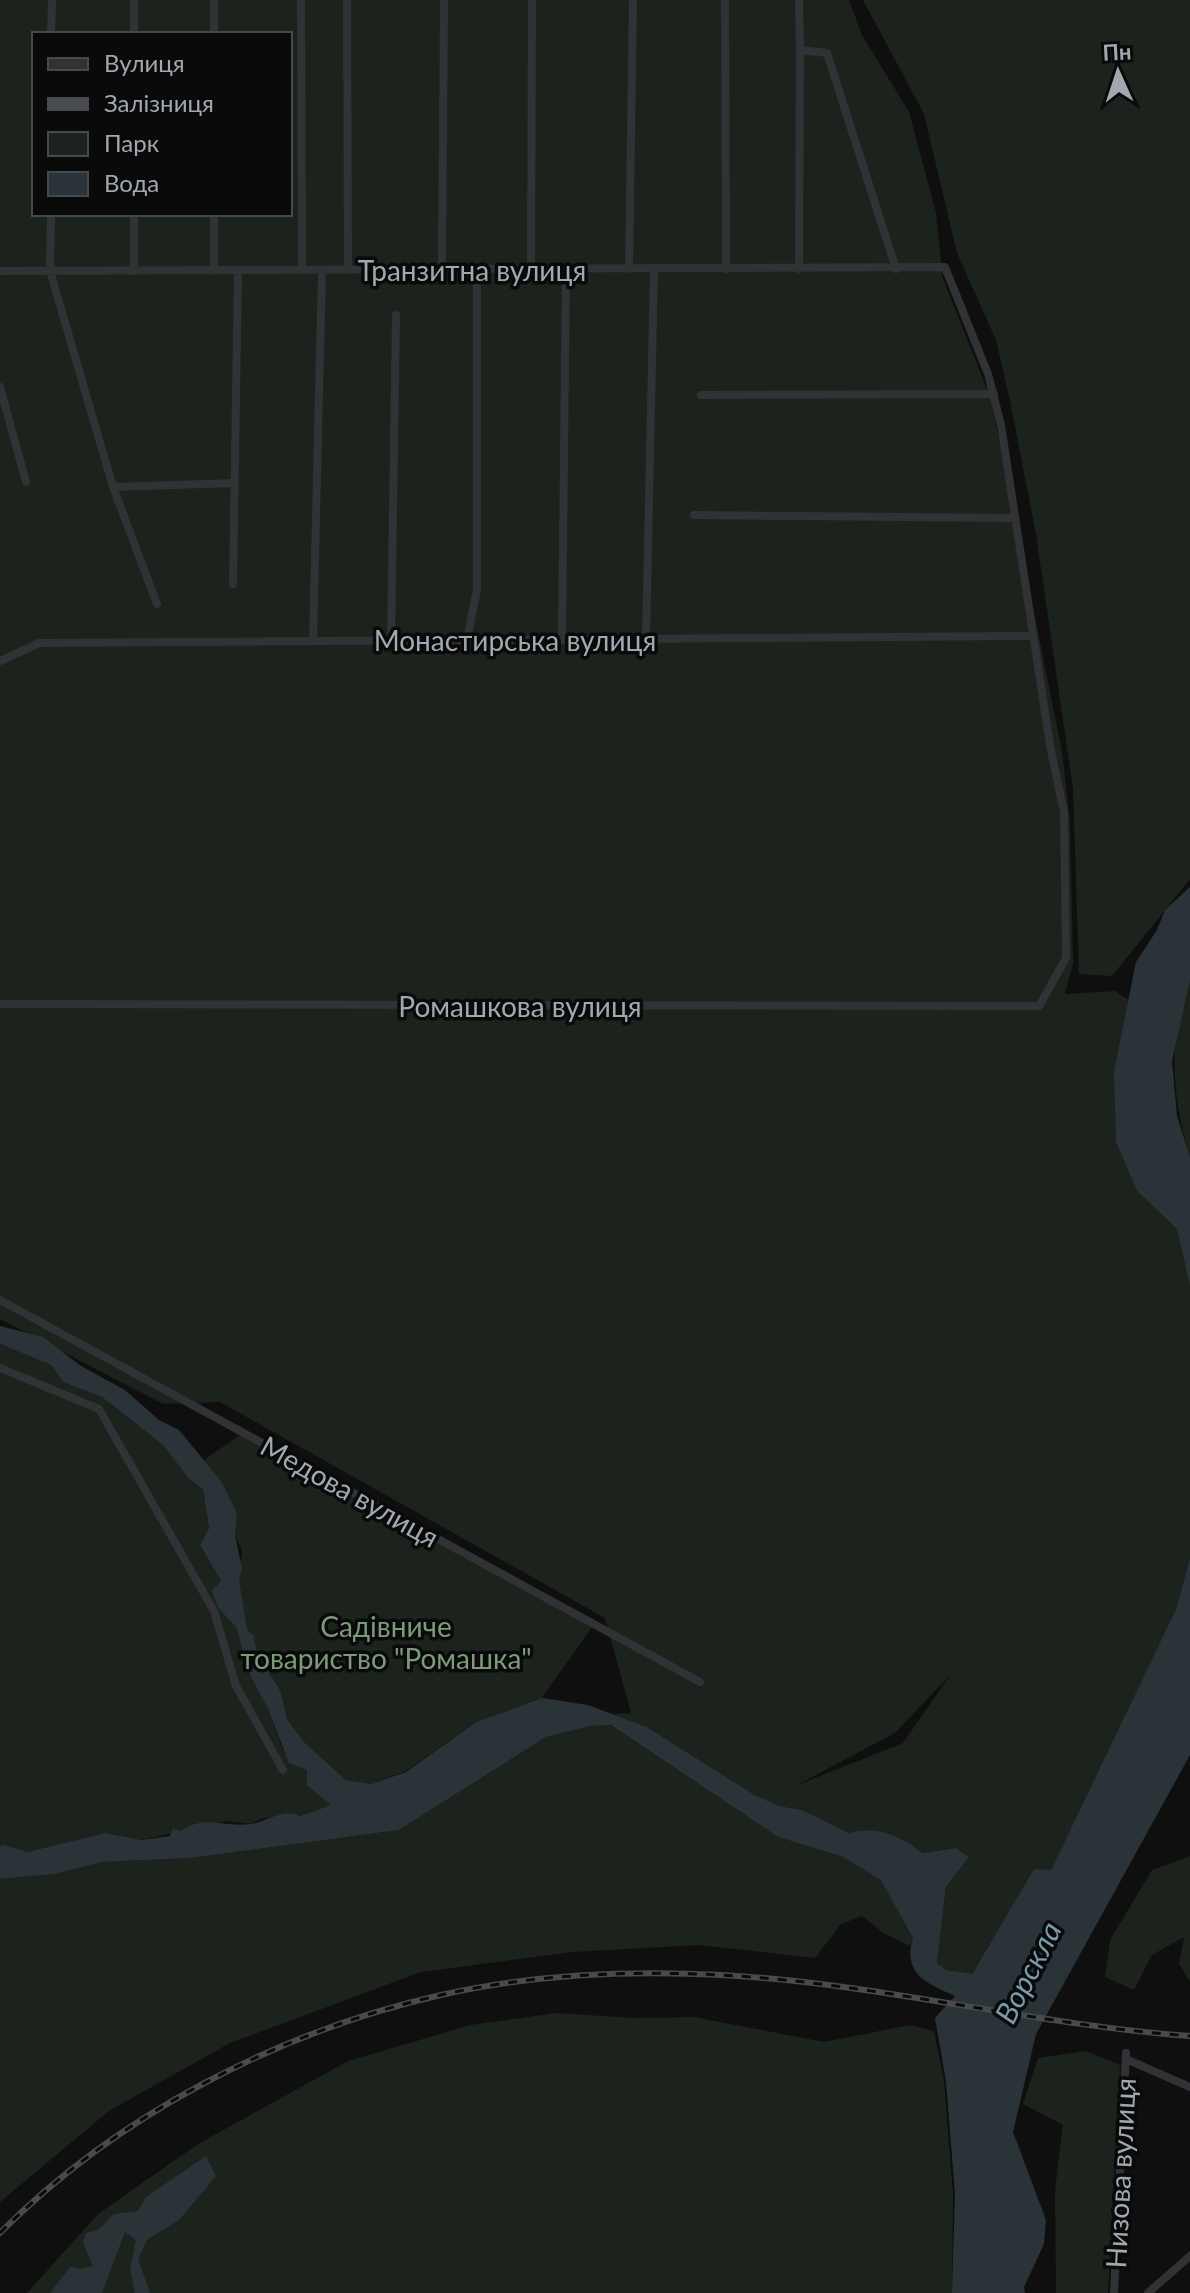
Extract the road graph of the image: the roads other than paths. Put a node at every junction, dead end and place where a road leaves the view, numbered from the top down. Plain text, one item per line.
1 (52, 0) edge
2 (134, 0) edge
3 (214, 0) edge
4 (301, 0) edge
5 (347, 0) edge
6 (444, 0) edge
7 (532, 0) edge
8 (633, 0) edge
9 (725, 0) edge
10 (799, 0) edge
11 (51, 32) edge
12 (134, 32) edge
13 (214, 32) edge
14 (800, 50) junction
15 (51, 216) edge
16 (134, 216) edge
17 (214, 216) edge
18 (629, 269) junction
19 (654, 269) junction
20 (726, 269) junction
21 (799, 269) junction
22 (896, 269) junction
23 (302, 270) junction
24 (322, 270) junction
25 (348, 270) junction
26 (442, 270) junction
27 (477, 270) junction
28 (531, 270) junction
29 (566, 270) junction
30 (0, 271) edge
31 (50, 271) junction
32 (134, 271) junction
33 (214, 271) junction
34 (238, 271) junction
35 (396, 315) dead end
36 (0, 387) edge
37 (994, 394) junction
38 (701, 395) dead end
39 (26, 482) dead end
40 (235, 483) junction
41 (113, 487) junction
42 (694, 515) dead end
43 (1015, 518) junction
44 (233, 584) dead end
45 (157, 604) dead end
46 (1033, 636) junction
47 (646, 639) junction
48 (467, 640) junction
49 (562, 640) junction
50 (313, 641) junction
51 (391, 641) junction
52 (0, 661) edge
53 (0, 1004) edge
54 (0, 1300) edge
55 (0, 1368) edge
56 (700, 1682) dead end
57 (283, 1770) dead end
58 (1190, 2087) edge
59 (1190, 2256) edge
60 (1114, 2293) edge
61 (1148, 2293) edge

1 - 11 street
2 - 12 street
3 - 13 street
4 - 23 street
5 - 25 street
6 - 26 street
7 - 28 street
8 - 18 street
9 - 20 street
10 - 14 street
14 - 21 street
14 - 22 street
15 - 31 street
16 - 32 street
17 - 33 street
18 - 19 street, Транзитна вулиця
18 - 29 street, Транзитна вулиця
19 - 20 street, Транзитна вулиця
19 - 47 street
20 - 21 street, Транзитна вулиця
21 - 22 street, Транзитна вулиця
22 - 37 street, Транзитна вулиця
23 - 24 street, Транзитна вулиця
23 - 34 street, Транзитна вулиця
24 - 25 street, Транзитна вулиця
24 - 50 street
25 - 26 street, Транзитна вулиця
26 - 27 street, Транзитна вулиця
27 - 28 street, Транзитна вулиця
27 - 48 street
28 - 29 street, Транзитна вулиця
29 - 49 street
30 - 31 street, Транзитна вулиця
31 - 32 street, Транзитна вулиця
31 - 41 street
32 - 33 street, Транзитна вулиця
33 - 34 street, Транзитна вулиця
34 - 40 street
35 - 51 street
36 - 39 street
37 - 38 street
37 - 43 street
40 - 41 street
40 - 44 street
41 - 45 street
42 - 43 street
43 - 46 street
46 - 47 street, Монастирська вулиця
46 - 53 street, Ромашкова вулиця
47 - 49 street, Монастирська вулиця
48 - 49 street, Монастирська вулиця
48 - 51 street, Монастирська вулиця
50 - 51 street, Монастирська вулиця
50 - 52 street, Монастирська вулиця
54 - 56 street, Медова вулиця
55 - 57 street
58 - 60 street, Низова вулиця
59 - 61 street

